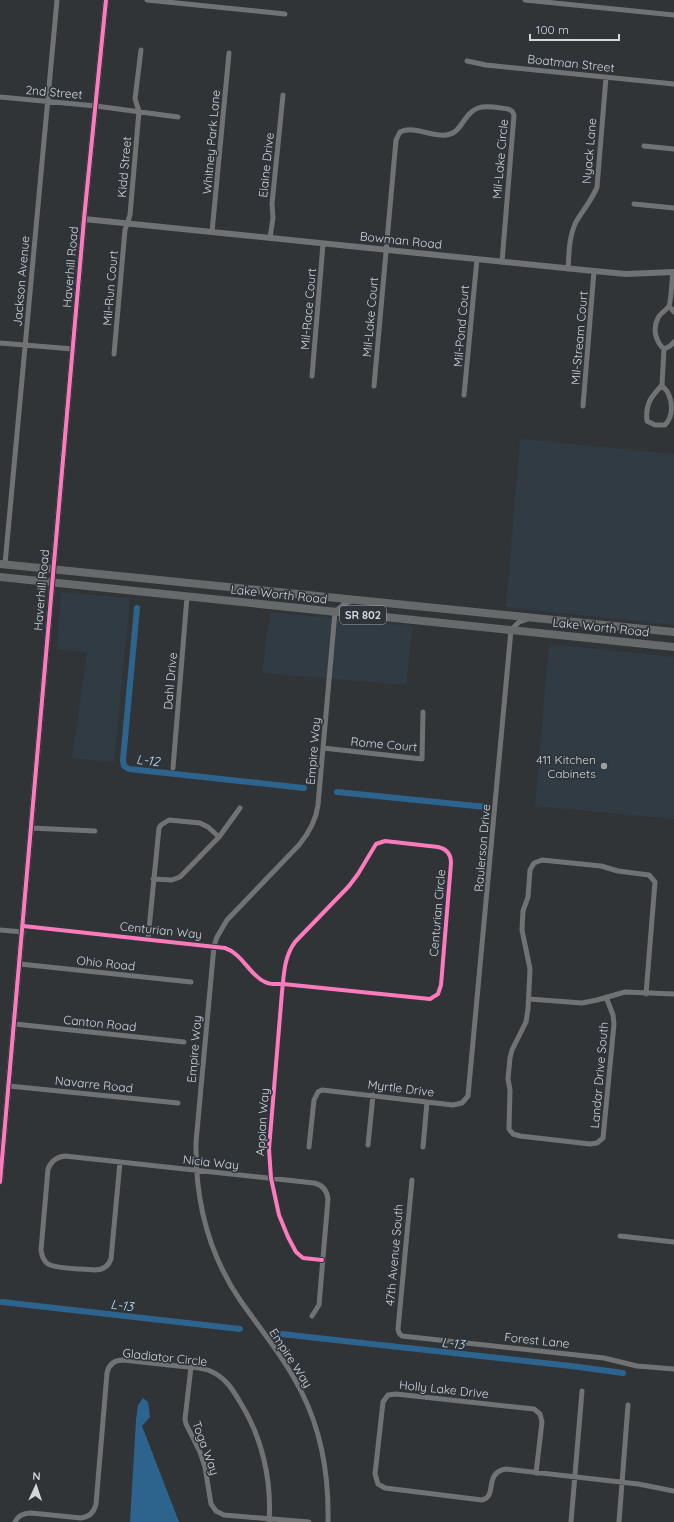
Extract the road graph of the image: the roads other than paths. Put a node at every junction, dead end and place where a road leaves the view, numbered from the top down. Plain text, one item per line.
1 (57, 0) edge
2 (106, 0) edge
3 (147, 0) edge
4 (524, 0) edge
5 (285, 14) dead end
6 (674, 15) edge
7 (141, 50) dead end
8 (229, 53) dead end
9 (467, 61) dead end
10 (606, 77) junction
11 (674, 84) edge
12 (283, 95) dead end
13 (0, 97) edge
14 (47, 102) junction
15 (96, 106) junction
16 (139, 112) junction
17 (178, 117) dead end
18 (644, 146) dead end
19 (674, 149) edge
20 (634, 204) dead end
21 (674, 208) edge
22 (84, 219) junction
23 (127, 223) junction
24 (212, 232) junction
25 (270, 238) junction
26 (323, 244) junction
27 (386, 250) junction
28 (477, 259) junction
29 (502, 262) junction
30 (568, 269) junction
31 (594, 271) junction
32 (673, 272) edge
33 (669, 306) junction
34 (674, 312) edge
35 (674, 342) edge
36 (0, 343) edge
37 (25, 345) junction
38 (73, 349) junction
39 (664, 349) junction
40 (114, 354) dead end
41 (312, 376) dead end
42 (662, 385) junction
43 (374, 386) dead end
44 (464, 395) dead end
45 (583, 406) dead end
46 (2, 564) edge
47 (53, 568) junction
48 (0, 577) edge
49 (52, 582) junction
50 (187, 597) junction
51 (359, 600) junction
52 (335, 612) junction
53 (531, 618) junction
54 (510, 630) junction
55 (674, 632) edge
56 (674, 647) edge
57 (422, 712) dead end
58 (323, 748) junction
59 (173, 768) dead end
60 (240, 808) dead end
61 (31, 828) junction
62 (95, 831) dead end
63 (219, 837) junction
64 (153, 879) junction
65 (23, 929) junction
66 (0, 930) edge
67 (148, 939) junction
68 (214, 946) junction
69 (20, 964) junction
70 (191, 982) dead end
71 (283, 984) junction
72 (646, 994) junction
73 (674, 994) edge
74 (606, 997) junction
75 (529, 999) junction
76 (15, 1024) junction
77 (184, 1042) dead end
78 (9, 1086) junction
79 (470, 1091) joint
80 (373, 1095) junction
81 (427, 1102) junction
82 (178, 1103) dead end
83 (368, 1144) dead end
84 (309, 1147) dead end
85 (423, 1147) dead end
86 (120, 1162) junction
87 (196, 1170) junction
88 (271, 1178) junction
89 (412, 1180) dead end
90 (0, 1182) edge
91 (620, 1236) dead end
92 (674, 1242) edge
93 (322, 1260) junction
94 (312, 1316) dead end
95 (398, 1333) joint
96 (190, 1367) junction
97 (674, 1370) edge
98 (582, 1392) dead end
99 (628, 1405) dead end
100 (536, 1472) junction
101 (575, 1477) junction
102 (622, 1483) junction
103 (674, 1491) edge
104 (269, 1520) edge
105 (15, 1522) edge
106 (309, 1522) edge
107 (328, 1522) edge
108 (571, 1522) edge
109 (619, 1522) edge

1 - 14 street, Jackson Avenue
2 - 15 street, Haverhill Road
3 - 5 street
4 - 6 street
7 - 16 street, Kidd Street
8 - 24 street, Whitney Park Lane
9 - 10 street, Boatman Street
10 - 11 street, Boatman Street
10 - 30 street, Nyack Lane
12 - 25 street, Elaine Drive
13 - 14 street, 2nd Street
14 - 15 street, 2nd Street
14 - 37 street, Jackson Avenue
15 - 16 street, 2nd Street
15 - 22 street, Haverhill Road
16 - 17 street, 2nd Street
16 - 23 street, Kidd Street
18 - 19 street
20 - 21 street
22 - 23 street, Bowman Road
22 - 38 street, Haverhill Road
23 - 24 street, Bowman Road
23 - 40 street, Mil-Run Court
24 - 25 street, Bowman Road
25 - 26 street, Bowman Road
26 - 27 street, Bowman Road
26 - 41 street, Mil-Race Court
27 - 28 street, Bowman Road
27 - 29 street, Mil-Lake Circle
27 - 43 street, Mil-Lake Court
28 - 29 street, Bowman Road
28 - 44 street, Mil-Pond Court
29 - 30 street, Bowman Road
30 - 31 street, Bowman Road
31 - 32 street, Bowman Road
31 - 45 street, Mil-Stream Court
32 - 33 street
33 - 34 street
33 - 39 street
35 - 39 street
36 - 37 street
37 - 38 street
37 - 46 street, Jackson Avenue
38 - 47 street, Haverhill Road
39 - 42 street
42 - 42 street
46 - 47 main road, Lake Worth Road / SR 802
47 - 49 street, Haverhill Road
47 - 51 main road, Lake Worth Road / SR 802
48 - 49 main road, Lake Worth Road / SR 802
49 - 50 main road, Lake Worth Road / SR 802
49 - 61 street, Haverhill Road
50 - 52 main road, Lake Worth Road / SR 802
50 - 59 street, Dahl Drive
51 - 52 street
51 - 53 main road, Lake Worth Road / SR 802
52 - 54 main road, Lake Worth Road / SR 802
52 - 58 street, Empire Way
53 - 54 street
53 - 55 main road, Lake Worth Road / SR 802
54 - 56 main road, Lake Worth Road / SR 802
54 - 79 street, Raulerson Drive
57 - 58 street, Rome Court
58 - 68 street, Empire Way
60 - 63 street
61 - 62 street
61 - 65 street, Haverhill Road
63 - 64 street
63 - 64 street
64 - 67 street
65 - 66 street, Centurian Way
65 - 67 street, Centurian Way
65 - 69 street, Haverhill Road
67 - 68 street, Centurian Way
68 - 71 street, Centurian Way
68 - 87 street, Empire Way
69 - 70 street, Ohio Road
69 - 76 street, Haverhill Road
71 - 71 street, Centurian Circle
71 - 88 street, Appian Way
72 - 73 street
72 - 74 street
72 - 75 street
74 - 75 street
74 - 75 street, Landar Drive South
76 - 77 street, Canton Road
76 - 78 street, Haverhill Road
78 - 82 street, Navarre Road
78 - 90 street, Haverhill Road
79 - 81 street, Myrtle Drive
80 - 81 street, Myrtle Drive
80 - 83 street
80 - 84 street, Myrtle Drive
81 - 85 street
86 - 86 street, Nicia Way
86 - 87 street, Nicia Way
87 - 88 street, Nicia Way
87 - 107 street, Empire Way
88 - 93 street, Appian Way
88 - 93 street, Nicia Way
89 - 95 street, 47th Avenue South
91 - 92 street
93 - 94 street, Nicia Way
95 - 97 street, Forest Lane
96 - 104 street, Gladiator Circle
96 - 104 street, Toga Way
96 - 105 street, Gladiator Circle
98 - 101 street
99 - 102 street
100 - 100 street, Holly Lake Drive
100 - 101 street, Holly Lake Drive
101 - 102 street, Holly Lake Drive
101 - 108 street
102 - 103 street, Holly Lake Drive
102 - 109 street
104 - 106 street, Toga Way

